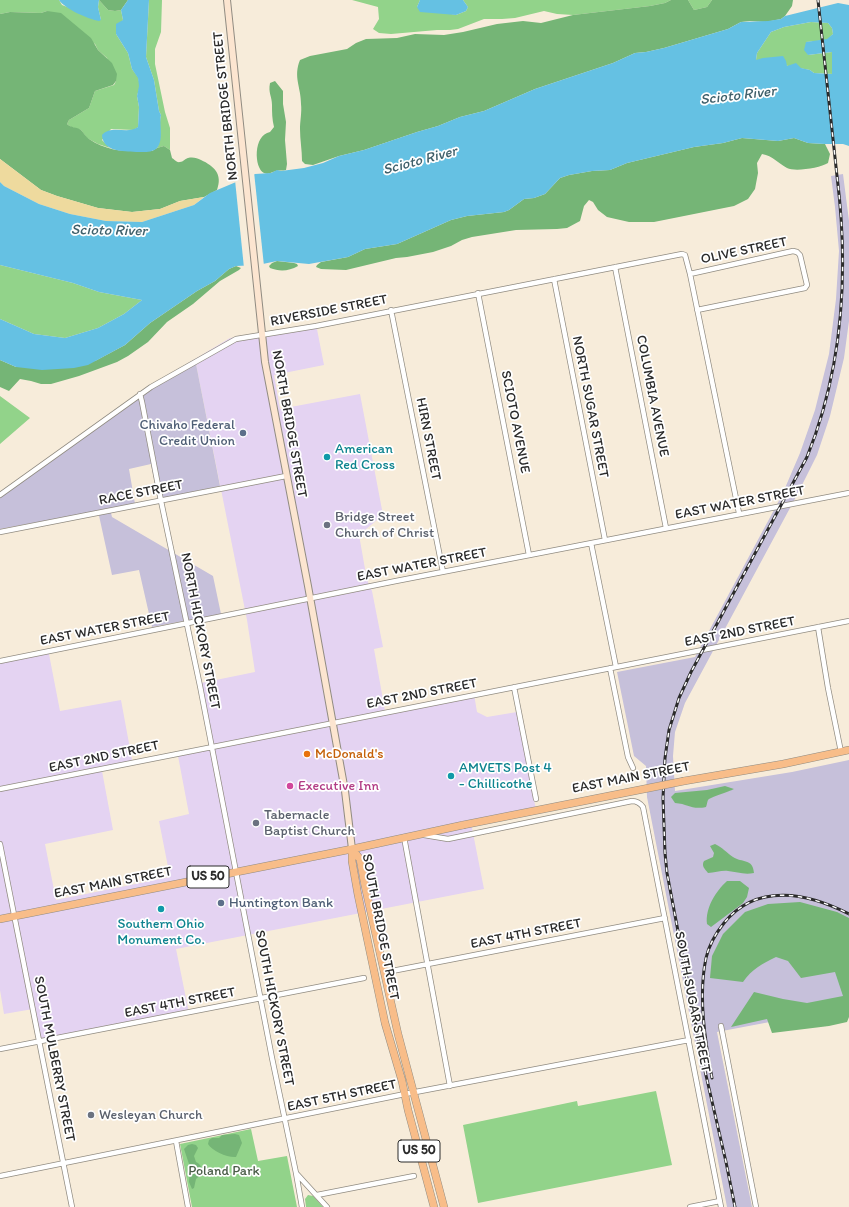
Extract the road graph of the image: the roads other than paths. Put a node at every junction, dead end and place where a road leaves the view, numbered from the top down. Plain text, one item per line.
1 (227, 0) edge
2 (615, 267) junction
3 (690, 274) junction
4 (554, 279) junction
5 (478, 293) junction
6 (391, 310) junction
7 (697, 310) junction
8 (261, 334) junction
9 (140, 394) junction
10 (286, 476) junction
11 (849, 492) edge
12 (0, 495) edge
13 (162, 501) junction
14 (740, 513) junction
15 (666, 528) junction
16 (0, 532) edge
17 (605, 540) junction
18 (591, 543) junction
19 (529, 555) junction
20 (443, 572) junction
21 (310, 599) junction
22 (849, 621) edge
23 (188, 624) junction
24 (818, 628) junction
25 (0, 661) edge
26 (616, 667) junction
27 (610, 668) junction
28 (514, 687) junction
29 (332, 723) junction
30 (211, 748) junction
31 (849, 750) edge
32 (841, 752) junction
33 (633, 768) dead end
34 (0, 789) edge
35 (536, 799) dead end
36 (639, 802) joint
37 (419, 834) junction
38 (404, 837) junction
39 (0, 844) edge
40 (352, 849) junction
41 (237, 872) junction
42 (14, 916) junction
43 (665, 918) junction
44 (0, 919) edge
45 (427, 965) junction
46 (392, 971) dead end
47 (364, 978) dead end
48 (261, 999) junction
49 (722, 1026) dead end
50 (689, 1040) junction
51 (39, 1042) junction
52 (0, 1049) edge
53 (450, 1086) junction
54 (414, 1093) junction
55 (405, 1094) junction
56 (284, 1119) junction
57 (176, 1141) junction
58 (63, 1163) junction
59 (296, 1173) junction
60 (0, 1176) edge
61 (414, 1176) dead end
62 (317, 1195) junction
63 (720, 1201) junction
64 (72, 1207) edge
65 (188, 1207) edge
66 (302, 1207) edge
67 (327, 1207) edge
68 (434, 1207) edge
69 (444, 1207) edge
70 (690, 1207) edge
71 (721, 1207) edge
72 (756, 1207) edge

1 - 8 main road, NORTH BRIDGE STREET
2 - 3 street, RIVERSIDE STREET
2 - 4 street, RIVERSIDE STREET
2 - 15 street, COLUMBIA AVENUE
3 - 7 street
3 - 7 street, OLIVE STREET
4 - 5 street, RIVERSIDE STREET
4 - 17 street, NORTH SUGAR STREET
5 - 6 street, RIVERSIDE STREET
5 - 19 street, SCIOTO AVENUE
6 - 8 street, RIVERSIDE STREET
6 - 20 street, HIRN STREET
7 - 14 street
8 - 9 street, RIVERSIDE STREET
8 - 10 main road, NORTH BRIDGE STREET
9 - 12 street, RIVERSIDE STREET
9 - 13 street, NORTH HICKORY STREET
10 - 13 street, RACE STREET
10 - 21 main road, NORTH BRIDGE STREET
11 - 14 street, EAST WATER STREET
13 - 16 street, RACE STREET
13 - 23 street, NORTH HICKORY STREET
14 - 15 street, EAST WATER STREET
15 - 17 street, EAST WATER STREET
17 - 18 street, EAST WATER STREET
18 - 19 street, EAST WATER STREET
18 - 26 street
19 - 20 street, EAST WATER STREET
20 - 21 street, EAST WATER STREET
21 - 23 street, EAST WATER STREET
21 - 29 main road, NORTH BRIDGE STREET
22 - 24 street, EAST 2ND STREET
23 - 25 street, EAST WATER STREET
23 - 30 street, NORTH HICKORY STREET
24 - 26 street, EAST 2ND STREET
24 - 32 street
26 - 27 street, EAST 2ND STREET
27 - 28 street, EAST 2ND STREET
27 - 33 street
28 - 29 street, EAST 2ND STREET
28 - 35 street
29 - 30 street, EAST 2ND STREET
29 - 40 main road, NORTH BRIDGE STREET
30 - 34 street, EAST 2ND STREET
30 - 41 street, NORTH HICKORY STREET
31 - 32 main road, EAST MAIN STREET
32 - 37 main road, EAST MAIN STREET, bridge
36 - 37 street, EAST MAIN STREET
36 - 43 street, SOUTH SUGAR STREET
37 - 38 main road, EAST MAIN STREET
38 - 40 main road, EAST MAIN STREET
38 - 45 street
39 - 42 street, SOUTH MULBERRY STREET
40 - 41 main road, EAST MAIN STREET / US 50
40 - 54 main road, SOUTH BRIDGE STREET / US 50
40 - 55 main road, SOUTH BRIDGE STREET / US 50
41 - 42 main road, EAST MAIN STREET / US 50
41 - 48 street, SOUTH HICKORY STREET
42 - 44 main road, EAST MAIN STREET / US 50
42 - 51 street, SOUTH MULBERRY STREET
43 - 45 street, EAST 4TH STREET
43 - 50 street, SOUTH SUGAR STREET
45 - 46 street, EAST 4TH STREET
45 - 53 street
47 - 48 street, EAST 4TH STREET
48 - 51 street, EAST 4TH STREET
48 - 56 street, SOUTH HICKORY STREET
49 - 72 street
50 - 53 street, EAST 5TH STREET
50 - 63 street, SOUTH SUGAR STREET
51 - 52 street, EAST 4TH STREET
51 - 58 street, SOUTH MULBERRY STREET
53 - 54 street, EAST 5TH STREET
54 - 55 street, EAST 5TH STREET
54 - 69 main road, SOUTH BRIDGE STREET / US 50
55 - 56 street, EAST 5TH STREET
55 - 68 main road, SOUTH BRIDGE STREET / US 50
56 - 57 street, EAST 5TH STREET
56 - 59 street, SOUTH HICKORY STREET
57 - 58 street, EAST 5TH STREET
57 - 65 street
58 - 60 street, EAST 5TH STREET
58 - 64 street, SOUTH MULBERRY STREET
59 - 62 street
59 - 66 street, SOUTH HICKORY STREET
61 - 62 street
62 - 67 street
63 - 70 street
63 - 71 street, SOUTH SUGAR STREET

